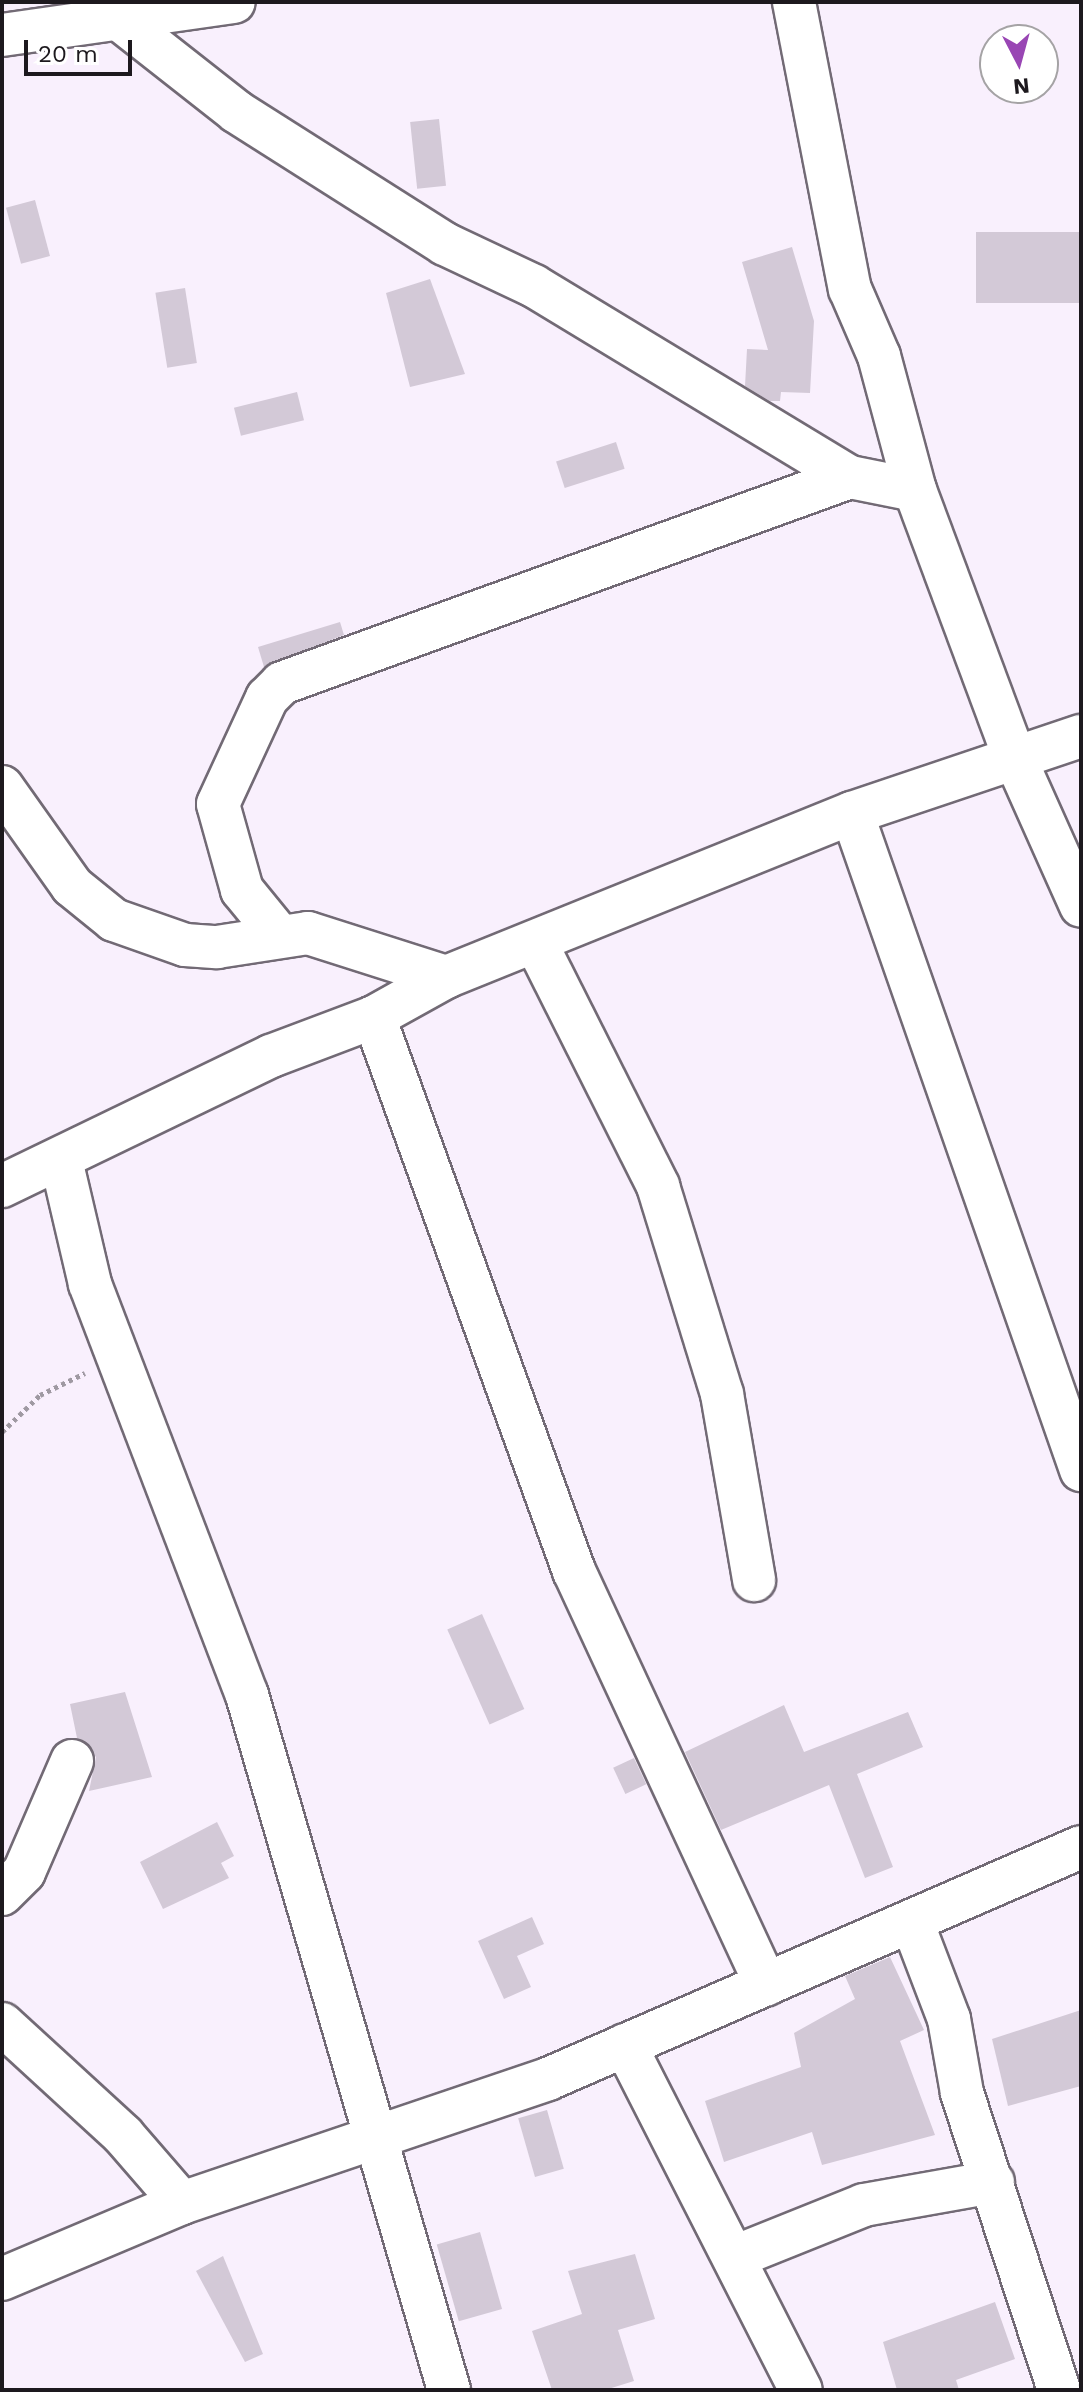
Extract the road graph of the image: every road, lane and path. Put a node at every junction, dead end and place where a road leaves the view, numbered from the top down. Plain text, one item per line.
1 (234, 2) edge
2 (794, 2) edge
3 (55, 13) edge
4 (115, 16) junction
5 (2, 35) edge
6 (850, 477) junction
7 (915, 490) junction
8 (1081, 736) edge
9 (1014, 756) junction
10 (2, 787) edge
11 (852, 813) junction
12 (1081, 906) edge
13 (278, 934) junction
14 (536, 943) junction
15 (446, 977) junction
16 (374, 1017) junction
17 (61, 1160) junction
18 (2, 1186) edge
19 (119, 1358) junction
20 (2, 1432) edge
21 (1081, 1470) edge
22 (754, 1580) dead end
23 (72, 1761) dead end
24 (1081, 1847) edge
25 (2, 1894) edge
26 (912, 1922) junction
27 (766, 1985) junction
28 (2, 2024) edge
29 (625, 2045) junction
30 (371, 2139) junction
31 (993, 2182) junction
32 (182, 2203) junction
33 (737, 2256) junction
34 (2, 2279) edge
35 (449, 2390) edge
36 (801, 2390) edge
37 (1059, 2390) edge

1 - 4 street
2 - 7 street
3 - 4 street
3 - 5 street
4 - 6 street
6 - 7 street
6 - 13 street
7 - 9 street
8 - 9 street
9 - 11 street
9 - 12 street
10 - 13 street
11 - 14 street
11 - 21 street
13 - 15 street
14 - 15 street
14 - 22 street
15 - 16 street
16 - 17 street
16 - 27 street
17 - 18 street
17 - 19 street
19 - 20 path
19 - 30 street
23 - 25 street
24 - 26 street
26 - 27 street
26 - 31 street
27 - 29 street
28 - 32 street
29 - 30 street
29 - 33 street
30 - 32 street
30 - 35 street
31 - 33 street
31 - 37 street
32 - 34 street
33 - 36 street

